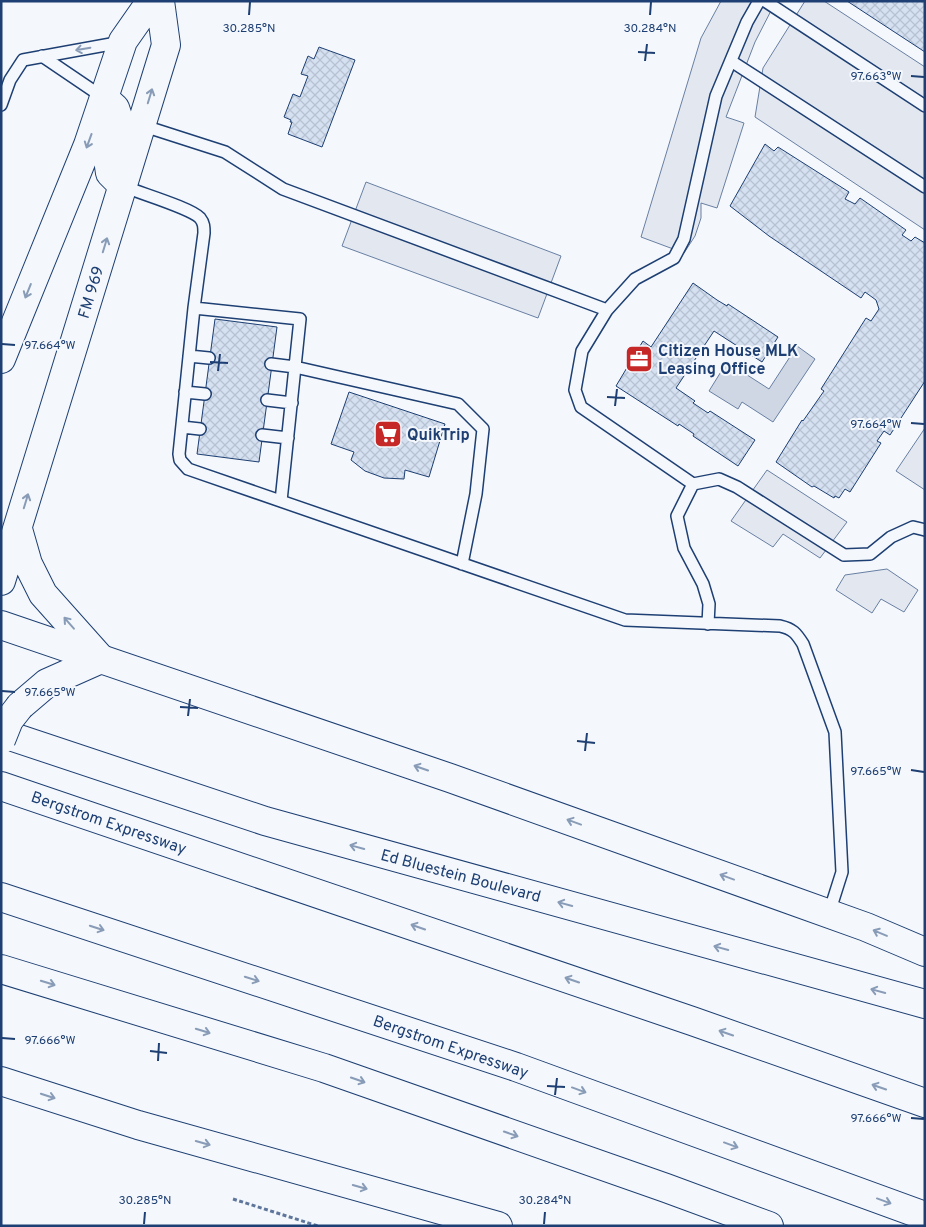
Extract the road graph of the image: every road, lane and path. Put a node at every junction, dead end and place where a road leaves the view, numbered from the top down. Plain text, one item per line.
1 (151, 1) edge
2 (160, 1) edge
3 (759, 1) edge
4 (765, 1) edge
5 (124, 41) junction
6 (42, 56) junction
7 (731, 61) junction
8 (104, 98) junction
9 (1, 105) edge
10 (925, 106) edge
11 (141, 125) junction
12 (123, 186) junction
13 (925, 187) edge
14 (194, 308) junction
15 (607, 310) junction
16 (189, 356) junction
17 (209, 358) dead end
18 (1, 359) edge
19 (271, 364) dead end
20 (295, 367) junction
21 (185, 392) junction
22 (205, 394) dead end
23 (266, 400) dead end
24 (292, 403) junction
25 (182, 427) junction
26 (200, 429) dead end
27 (262, 435) dead end
28 (288, 438) junction
29 (693, 484) junction
30 (281, 501) junction
31 (18, 529) junction
32 (925, 530) edge
33 (462, 564) junction
34 (1, 581) edge
35 (708, 624) junction
36 (1, 625) edge
37 (101, 659) junction
38 (1, 733) edge
39 (1, 740) edge
40 (1, 786) edge
41 (1, 897) edge
42 (829, 913) junction
43 (925, 952) edge
44 (1, 969) edge
45 (925, 1004) edge
46 (1, 1081) edge
47 (925, 1103) edge
48 (234, 1199) dead end
49 (925, 1216) edge
50 (318, 1226) edge
51 (498, 1226) edge
52 (769, 1226) edge

1 - 5 main road
11 -> 2 main road, FM 969 / FM 969
3 - 7 lane
4 - 10 lane
5 -> 6 lane
5 - 8 main road
6 - 8 lane
6 - 9 lane
7 - 13 lane
7 - 15 lane
8 - 12 main road
8 -> 18 main road
11 - 12 main road, FM 969 / FM 969
11 - 15 lane
12 - 14 lane
31 -> 12 main road, FM 969 / FM 969
14 - 16 lane
14 - 20 lane
15 - 29 lane
16 - 17 lane
16 - 21 lane
19 - 20 lane
20 - 24 lane
20 - 33 lane
21 - 22 lane
21 - 25 lane
23 - 24 lane
24 - 28 lane
25 - 26 lane
25 - 30 lane
27 - 28 lane
28 - 30 lane
29 - 32 lane
29 - 35 lane
30 - 33 lane
31 - 34 main road, FM 969 / FM 969
37 -> 31 main road
33 - 35 lane
35 - 42 lane
36 - 37 main road
37 - 39 main road, bridge
42 -> 37 main road
45 -> 38 main road, Ed Bluestein Boulevard
47 -> 40 main road, Bergstrom Expressway
41 -> 49 main road, Bergstrom Expressway
43 -> 42 main road
44 -> 52 main road
46 -> 51 main road
48 - 50 path

